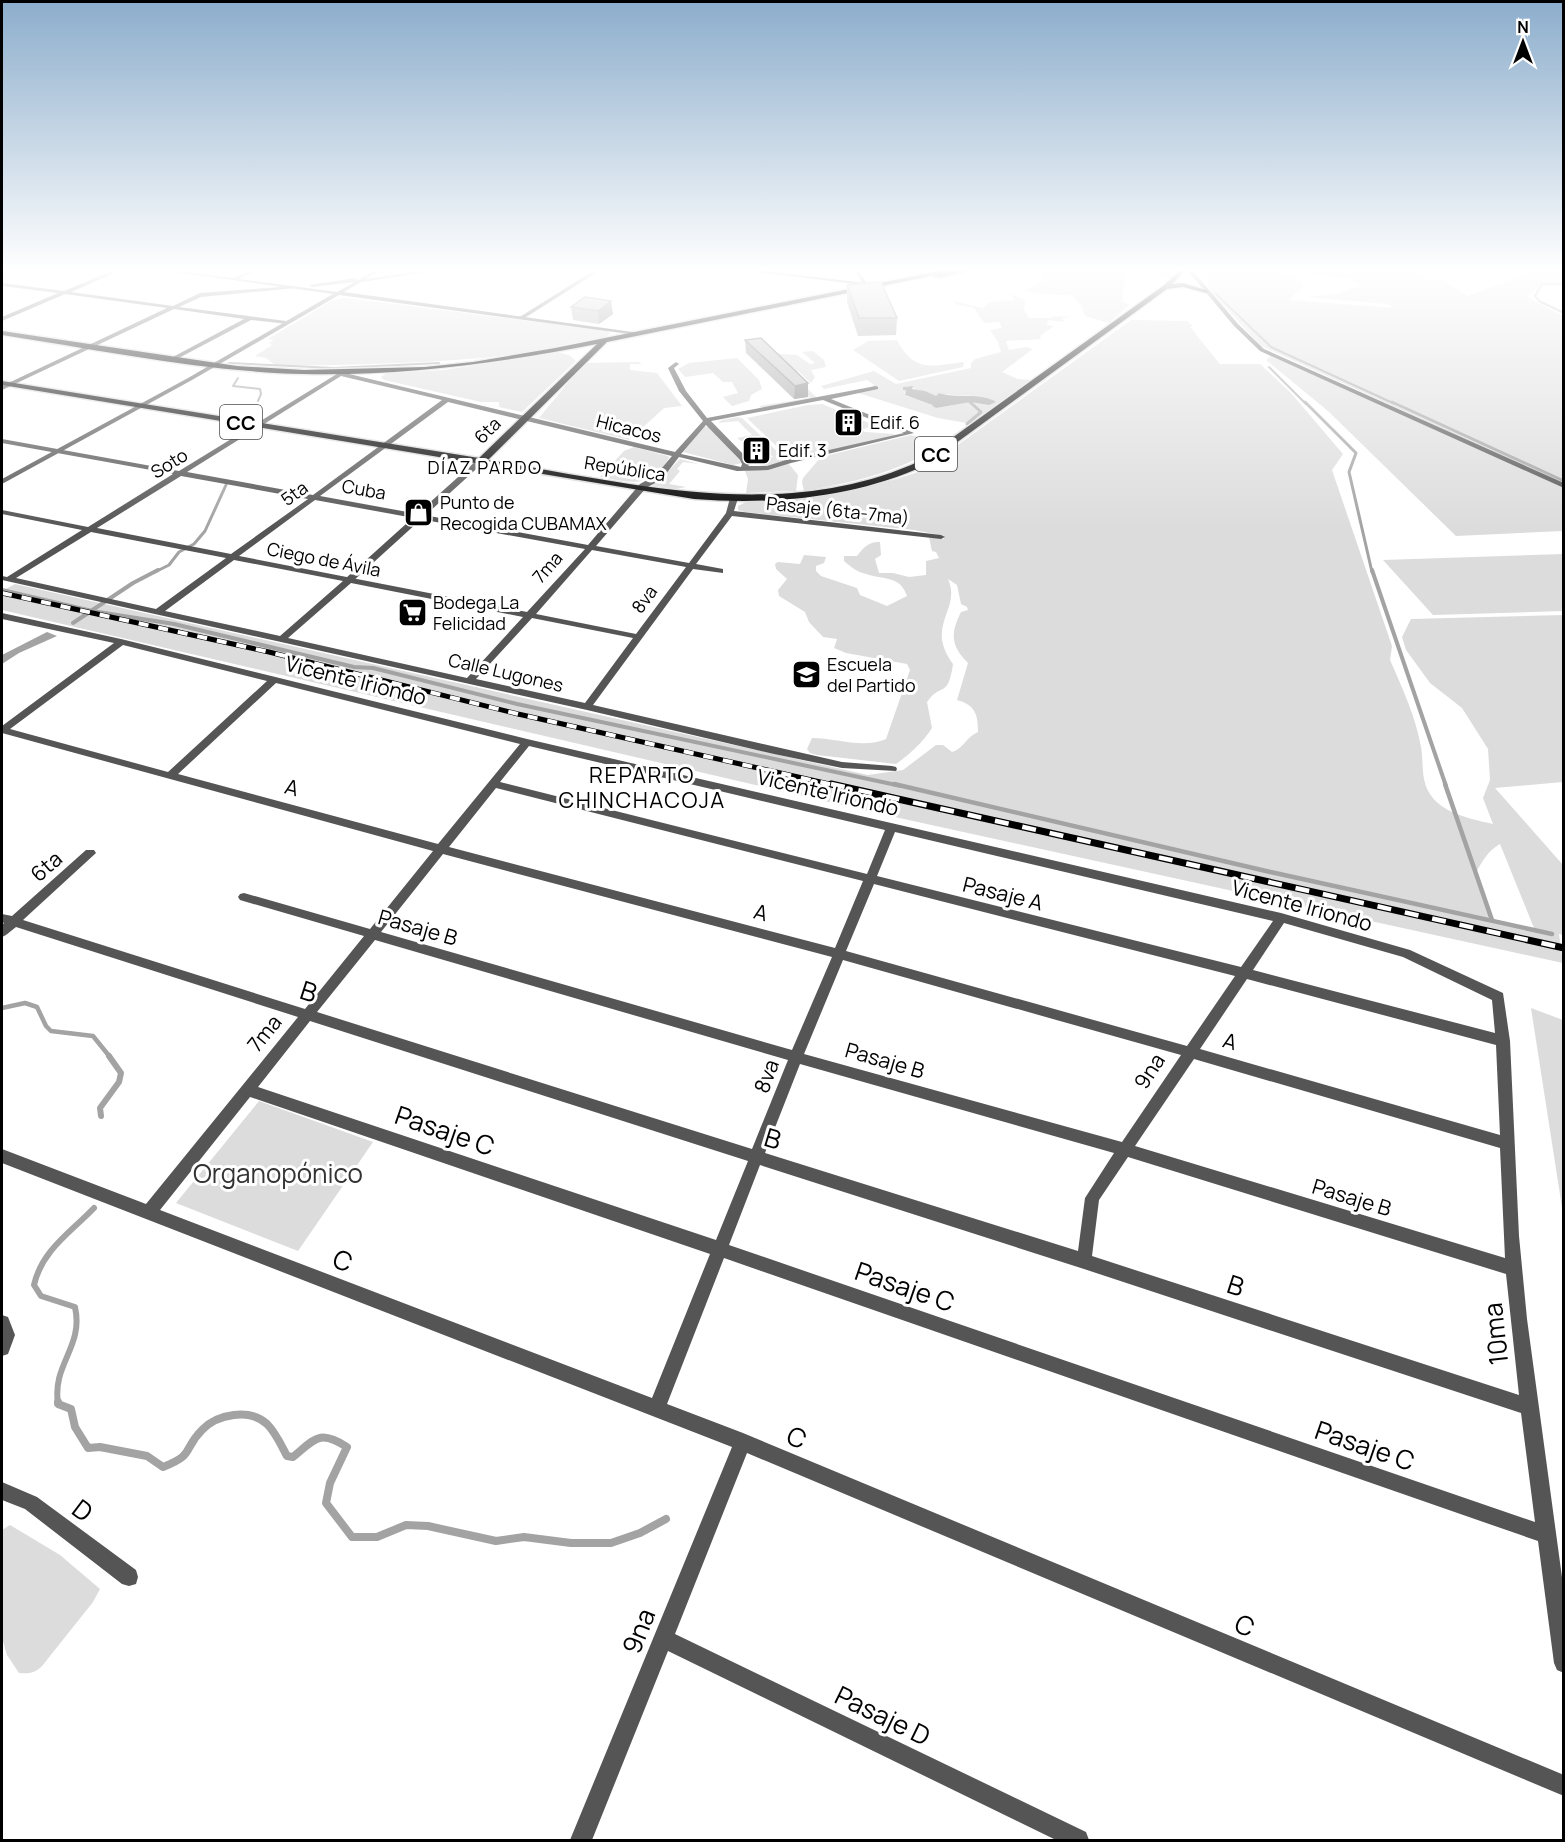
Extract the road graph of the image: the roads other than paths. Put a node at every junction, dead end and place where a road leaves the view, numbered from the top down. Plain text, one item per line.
1 (67, 357) edge
2 (159, 357) edge
3 (177, 357) edge
4 (228, 357) edge
5 (510, 357) edge
6 (580, 357) edge
7 (586, 357) edge
8 (1069, 357) edge
9 (1278, 357) edge
10 (173, 359) junction
11 (583, 360) junction
12 (676, 364) dead end
13 (213, 366) junction
14 (342, 373) junction
15 (4, 385) edge
16 (876, 388) dead end
17 (448, 399) junction
18 (825, 399) junction
19 (141, 406) junction
20 (524, 418) junction
21 (707, 420) junction
22 (258, 425) junction
23 (2, 441) edge
24 (385, 446) junction
25 (59, 451) junction
26 (676, 455) junction
27 (480, 462) junction
28 (743, 469) junction
29 (181, 473) junction
30 (2, 482) edge
31 (1563, 486) edge
32 (642, 488) junction
33 (316, 497) junction
34 (734, 498) junction
35 (2, 512) edge
36 (730, 513) junction
37 (421, 516) junction
38 (89, 530) junction
39 (941, 537) dead end
40 (590, 547) junction
41 (232, 558) junction
42 (692, 566) junction
43 (720, 571) dead end
44 (5, 578) edge
45 (349, 580) junction
46 (158, 612) junction
47 (2, 615) edge
48 (530, 615) junction
49 (640, 637) junction
50 (282, 639) junction
51 (121, 642) junction
52 (274, 680) junction
53 (469, 681) junction
54 (587, 707) junction
55 (2, 730) edge
56 (527, 742) junction
57 (892, 769) dead end
58 (170, 776) junction
59 (493, 784) junction
60 (892, 827) junction
61 (440, 849) junction
62 (90, 853) dead end
63 (870, 880) junction
64 (244, 897) dead end
65 (1281, 918) junction
66 (5, 924) edge
67 (371, 935) junction
68 (839, 954) junction
69 (1244, 971) junction
70 (1498, 997) joint
71 (307, 1015) junction
72 (1503, 1041) junction
73 (1190, 1052) junction
74 (796, 1057) junction
75 (247, 1090) junction
76 (1508, 1144) junction
77 (1127, 1150) junction
78 (2, 1156) edge
79 (758, 1159) junction
80 (149, 1212) junction
81 (719, 1249) junction
82 (1084, 1261) junction
83 (1514, 1268) junction
84 (2, 1323) edge
85 (2, 1348) edge
86 (1528, 1407) junction
87 (657, 1408) junction
88 (743, 1442) junction
89 (2, 1491) edge
90 (1546, 1535) junction
91 (129, 1577) dead end
92 (664, 1639) junction
93 (1563, 1663) edge
94 (1563, 1786) edge
95 (580, 1840) edge
96 (1078, 1840) edge

1 - 15 street
2 - 10 main road
3 - 10 street
4 - 13 street
5 - 14 main road
6 - 11 main road
7 - 11 main road, 6ta
8 - 34 main road, República / CC
9 - 31 street
10 - 13 main road
11 - 20 main road, 6ta
12 - 21 street
13 - 14 main road
13 - 19 street
14 - 17 street, Hicacos
14 - 22 street, Soto
15 - 19 main road, República / CC
16 - 18 street
17 - 20 street, Hicacos
17 - 24 street, 5ta
18 - 21 street
18 - 28 street, Hicacos
19 - 22 main road, República / CC
19 - 25 street
20 - 26 street, Hicacos
20 - 27 main road, 6ta
21 - 26 street, 7ma
21 - 28 street
22 - 24 main road, República / CC
22 - 29 street, Soto
23 - 25 street, Cuba
24 - 27 main road, República / CC
24 - 33 street, 5ta
25 - 29 street, Cuba
25 - 30 street
26 - 28 street, Hicacos
26 - 32 street, 7ma
27 - 32 main road, República / CC
27 - 37 street, 6ta
29 - 33 street, Cuba
29 - 38 street, Soto
32 - 34 main road, República / CC
32 - 40 street, 7ma
33 - 37 street, Cuba
33 - 41 street, 5ta
34 - 36 street
35 - 38 street, Ciego de Ávila
36 - 39 street, Pasaje (6ta-7ma)
36 - 42 street, 8va
37 - 40 street, Cuba
37 - 45 street, 6ta
38 - 41 street, Ciego de Ávila
38 - 44 street, Soto
40 - 42 street, Cuba
40 - 48 street, 7ma
41 - 45 street, Ciego de Ávila
41 - 46 street, 5ta
42 - 43 street, Cuba
42 - 49 street, 8va
44 - 46 street, Calle Lugones
45 - 48 street, Ciego de Ávila
45 - 50 street, 6ta
46 - 50 street, Calle Lugones
47 - 51 street, Vicente Iriondo
48 - 49 street, Ciego de Ávila
48 - 53 street, 7ma
49 - 54 street, 8va
50 - 53 street, Calle Lugones
51 - 52 street, Vicente Iriondo
51 - 55 street
52 - 56 street, Vicente Iriondo
52 - 58 street
53 - 54 street, Calle Lugones
54 - 57 street, Calle Lugones
55 - 58 street, A
56 - 59 street, 7ma
56 - 60 street, Vicente Iriondo
58 - 61 street, A
59 - 61 street, 7ma
59 - 63 street, Pasaje A
60 - 63 street, 8va
60 - 65 street, Vicente Iriondo
61 - 67 street, 7ma
61 - 68 street, A
62 - 66 street, 6ta
63 - 68 street, 8va
63 - 69 street, Pasaje A
64 - 67 street, Pasaje B
65 - 69 street, 9na
65 - 70 street, Vicente Iriondo
66 - 71 street, B
67 - 71 street, 7ma
67 - 74 street, Pasaje B
68 - 73 street, A
68 - 74 street, 8va
69 - 72 street, Pasaje A
69 - 73 street, 9na
70 - 72 street, 10ma
71 - 75 street, 7ma
71 - 79 street, B
72 - 76 street, 10ma
73 - 76 street, A
73 - 77 street, 9na
74 - 77 street, Pasaje B
74 - 79 street, 8va
75 - 80 street, 7ma
75 - 81 street, Pasaje C
76 - 83 street, 10ma
77 - 82 street, 9na
77 - 83 street, Pasaje B
78 - 80 street, C
79 - 81 street, 8va
79 - 82 street, B
80 - 87 street, C
81 - 87 street, 8va
81 - 90 street, Pasaje C
82 - 86 street, B
83 - 86 street, 10ma
84 - 85 street
86 - 90 street, 10ma
87 - 88 street, C
88 - 92 street, 9na
88 - 94 street, C
89 - 91 street, D
90 - 93 street, 10ma
92 - 95 street, 9na
92 - 96 street, Pasaje D

